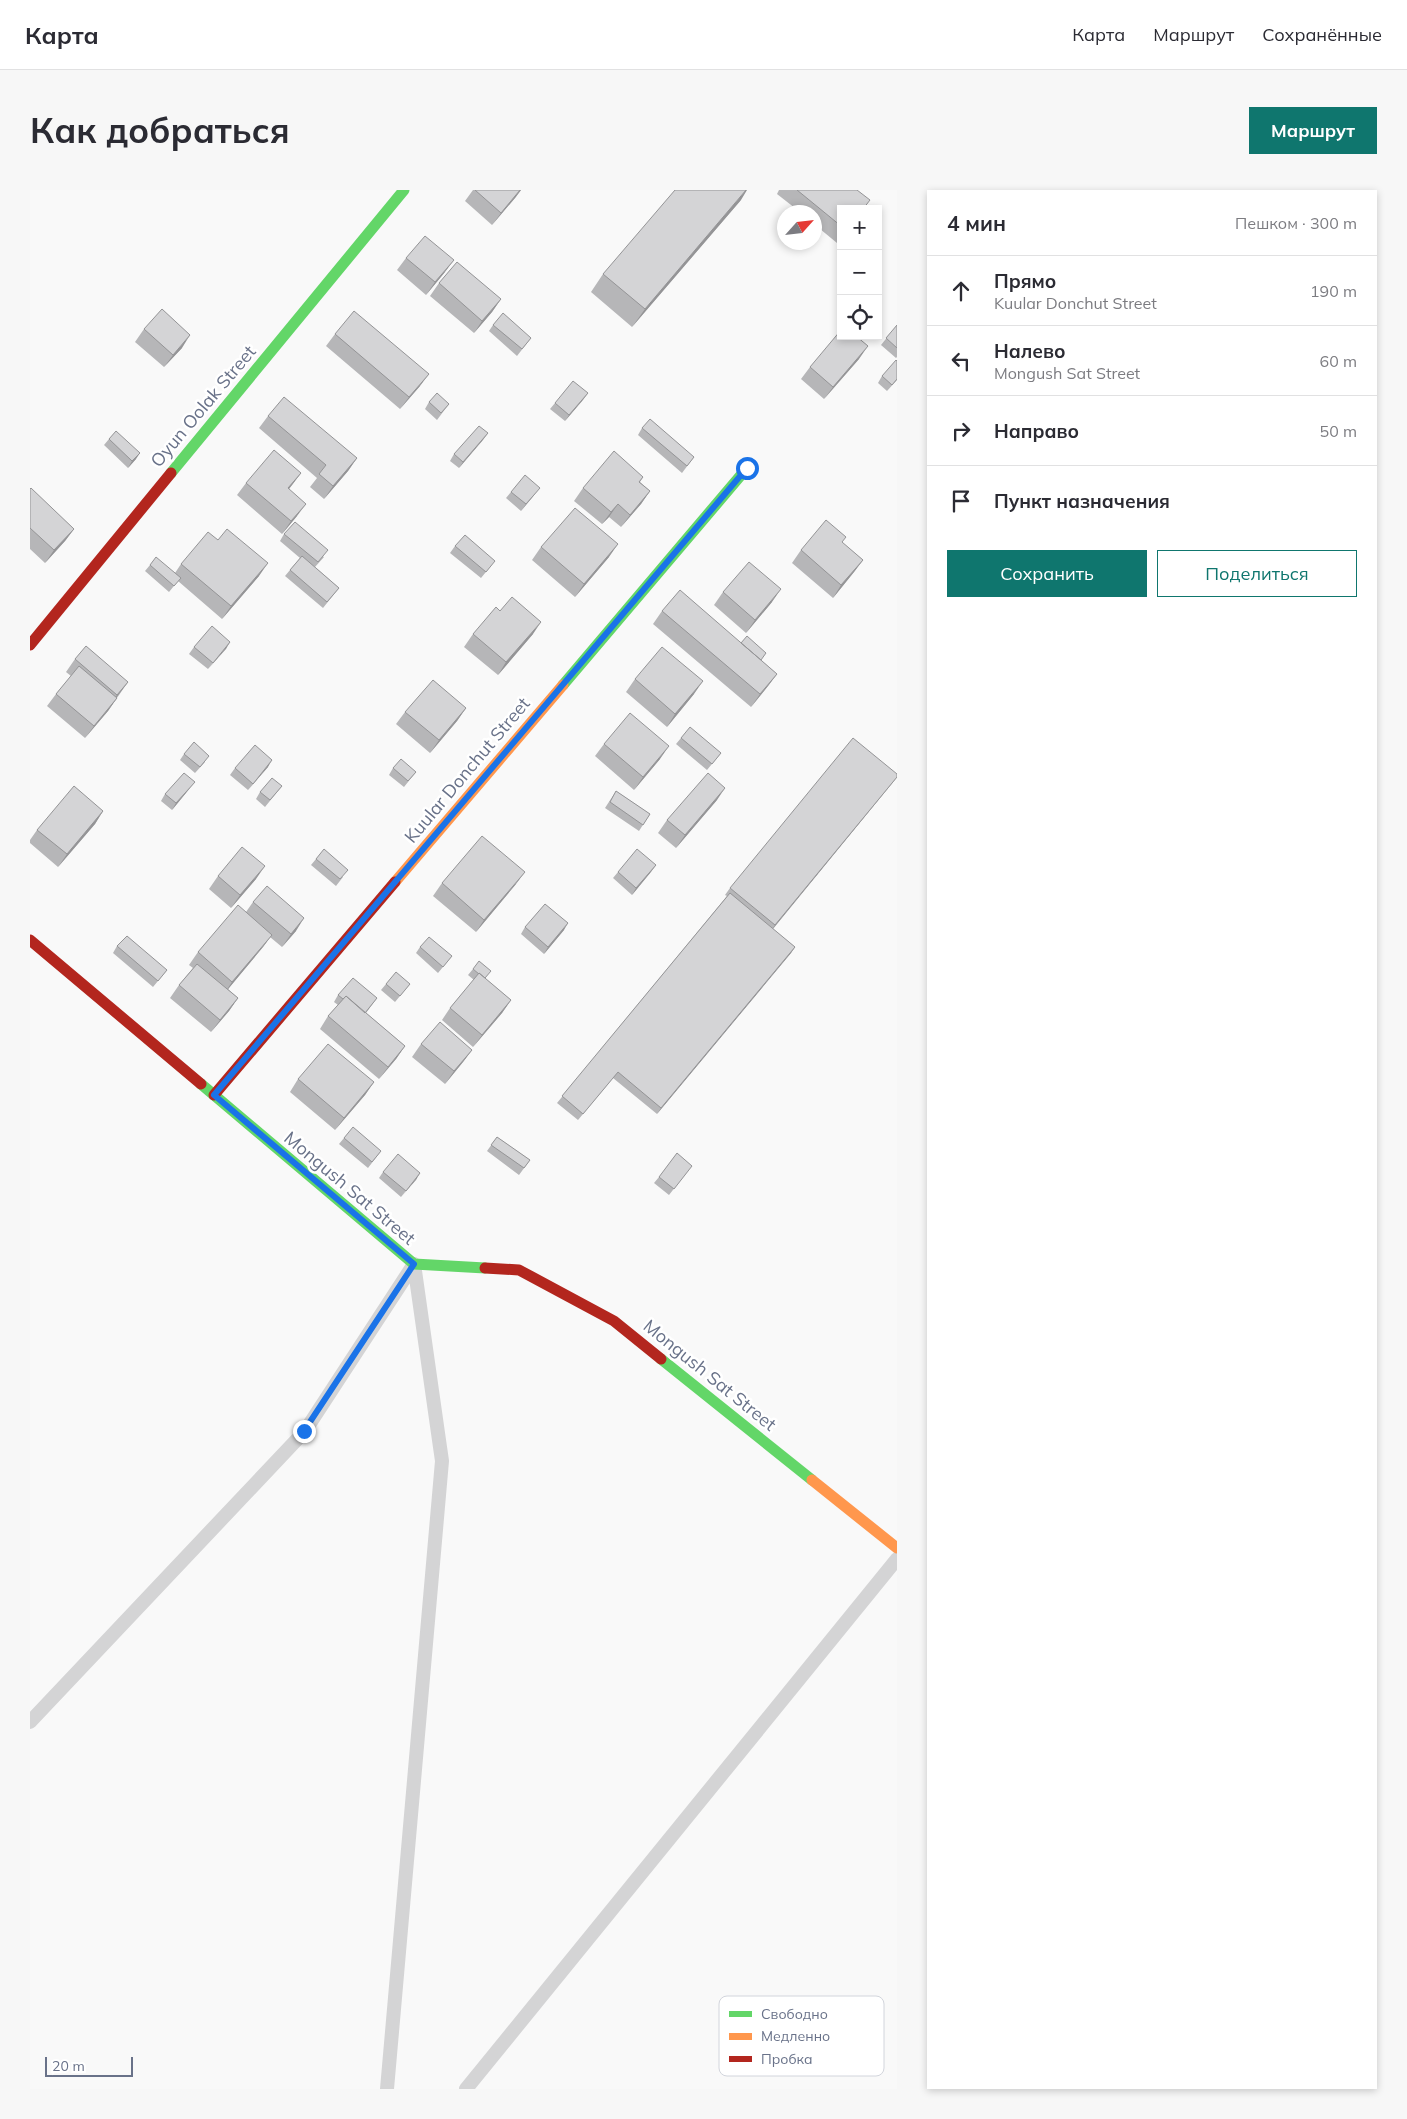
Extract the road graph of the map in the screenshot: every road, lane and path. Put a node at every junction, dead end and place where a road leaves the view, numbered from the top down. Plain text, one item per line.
1 (404, 190) edge
2 (747, 468) dead end
3 (30, 645) edge
4 (30, 940) edge
5 (214, 1095) junction
6 (414, 1264) junction
7 (897, 1548) edge
8 (897, 1559) edge
9 (30, 1722) edge
10 (388, 2089) edge
11 (466, 2089) edge

1 - 3 street, Oyun Oolak Street
2 - 5 street, Kuular Donchut Street
4 - 5 street, Mongush Sat Street
5 - 6 street, Mongush Sat Street
6 - 7 street, Mongush Sat Street
6 - 9 lane
6 - 10 lane
8 - 11 lane

